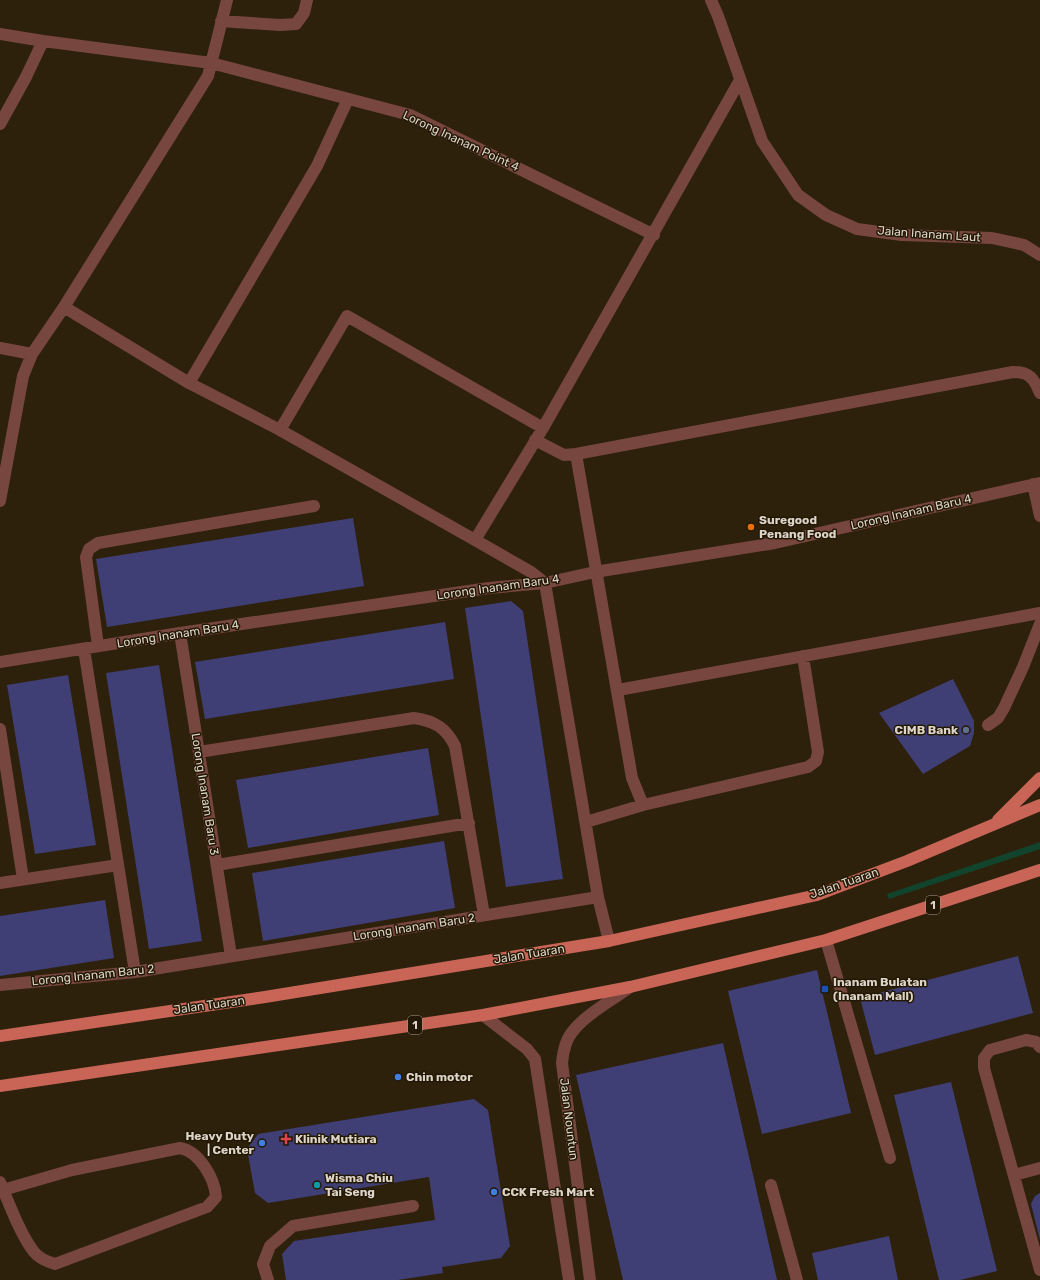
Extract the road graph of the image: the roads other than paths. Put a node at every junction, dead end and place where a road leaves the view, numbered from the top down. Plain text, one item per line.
1 (227, 0) edge
2 (307, 0) edge
3 (711, 0) edge
4 (221, 21) junction
5 (0, 34) edge
6 (43, 41) junction
7 (211, 63) junction
8 (740, 80) junction
9 (348, 99) junction
10 (0, 124) edge
11 (654, 235) junction
12 (1040, 255) edge
13 (64, 307) junction
14 (0, 348) edge
15 (32, 354) junction
16 (189, 384) junction
17 (1040, 393) edge
18 (543, 428) junction
19 (280, 430) junction
20 (536, 440) junction
21 (576, 454) junction
22 (1037, 483) edge
23 (0, 501) edge
24 (314, 506) dead end
25 (1040, 516) edge
26 (475, 540) junction
27 (595, 572) junction
28 (545, 583) junction
29 (1040, 613) edge
30 (1040, 624) edge
31 (180, 633) junction
32 (98, 646) junction
33 (84, 649) junction
34 (803, 656) junction
35 (0, 662) edge
36 (618, 690) junction
37 (988, 725) dead end
38 (0, 729) edge
39 (199, 752) junction
40 (1040, 778) edge
41 (643, 805) junction
42 (1040, 805) edge
43 (1040, 814) edge
44 (586, 822) junction
45 (469, 823) junction
46 (993, 825) junction
47 (118, 865) junction
48 (217, 866) junction
49 (1040, 870) edge
50 (23, 879) junction
51 (0, 883) edge
52 (598, 897) junction
53 (484, 916) junction
54 (826, 940) junction
55 (609, 941) junction
56 (231, 956) junction
57 (135, 972) junction
58 (0, 985) edge
59 (630, 987) junction
60 (483, 1015) junction
61 (0, 1036) edge
62 (1040, 1047) edge
63 (0, 1086) edge
64 (890, 1158) dead end
65 (1040, 1168) edge
66 (1014, 1175) junction
67 (771, 1185) dead end
68 (2, 1186) edge
69 (413, 1206) dead end
70 (1040, 1270) edge
71 (268, 1280) edge
72 (569, 1280) edge
73 (590, 1280) edge
74 (797, 1280) edge

1 - 4 street
2 - 4 street
3 - 8 street, Jalan Inanam Laut
4 - 7 street
5 - 6 street, Lorong Inanam Point 4
6 - 7 street, Lorong Inanam Point 4
6 - 10 street
7 - 9 street, Lorong Inanam Point 4
7 - 13 street
8 - 11 street
8 - 12 street, Jalan Inanam Laut
9 - 11 street, Lorong Inanam Point 4
9 - 16 street
11 - 18 street
13 - 15 street
13 - 16 street
14 - 15 street
15 - 23 street
16 - 19 street
17 - 21 street
18 - 19 street
18 - 20 street
19 - 26 street
20 - 21 street
20 - 26 street
21 - 27 street
22 - 25 street
22 - 27 street, Lorong Inanam Baru 4
24 - 32 street
26 - 28 street
27 - 28 street, Lorong Inanam Baru 4
27 - 36 street
28 - 31 street, Lorong Inanam Baru 4
28 - 44 street
29 - 34 street
30 - 37 street
31 - 32 street, Lorong Inanam Baru 4
31 - 39 street, Lorong Inanam Baru 3
32 - 33 street, Lorong Inanam Baru 4
33 - 35 street, Lorong Inanam Baru 4
33 - 47 street
34 - 36 street
34 - 41 street
36 - 41 street
38 - 50 street
39 - 45 street, Lorong Inanam Baru 2
39 - 48 street, Lorong Inanam Baru 3
40 - 46 main road
41 - 44 street
42 - 46 main road, Jalan Tuaran
43 - 46 main road
44 - 52 street
45 - 48 street
45 - 53 street, Lorong Inanam Baru 2
46 - 55 main road, Jalan Tuaran
47 - 50 street
47 - 57 street
48 - 56 street, Lorong Inanam Baru 3
49 - 54 main road, 1
50 - 51 street
52 - 53 street
52 - 55 street
53 - 56 street, Lorong Inanam Baru 2
54 - 59 main road, 1
54 - 64 street
55 - 61 main road, Jalan Tuaran
56 - 57 street, Lorong Inanam Baru 2
57 - 58 street, Lorong Inanam Baru 2
59 - 60 main road, 1
59 - 73 street, Jalan Nountun
60 - 63 main road, 1
60 - 72 street, Jalan Nountun
62 - 66 street
65 - 66 street
66 - 70 street
67 - 74 street
68 - 68 street
69 - 71 street

